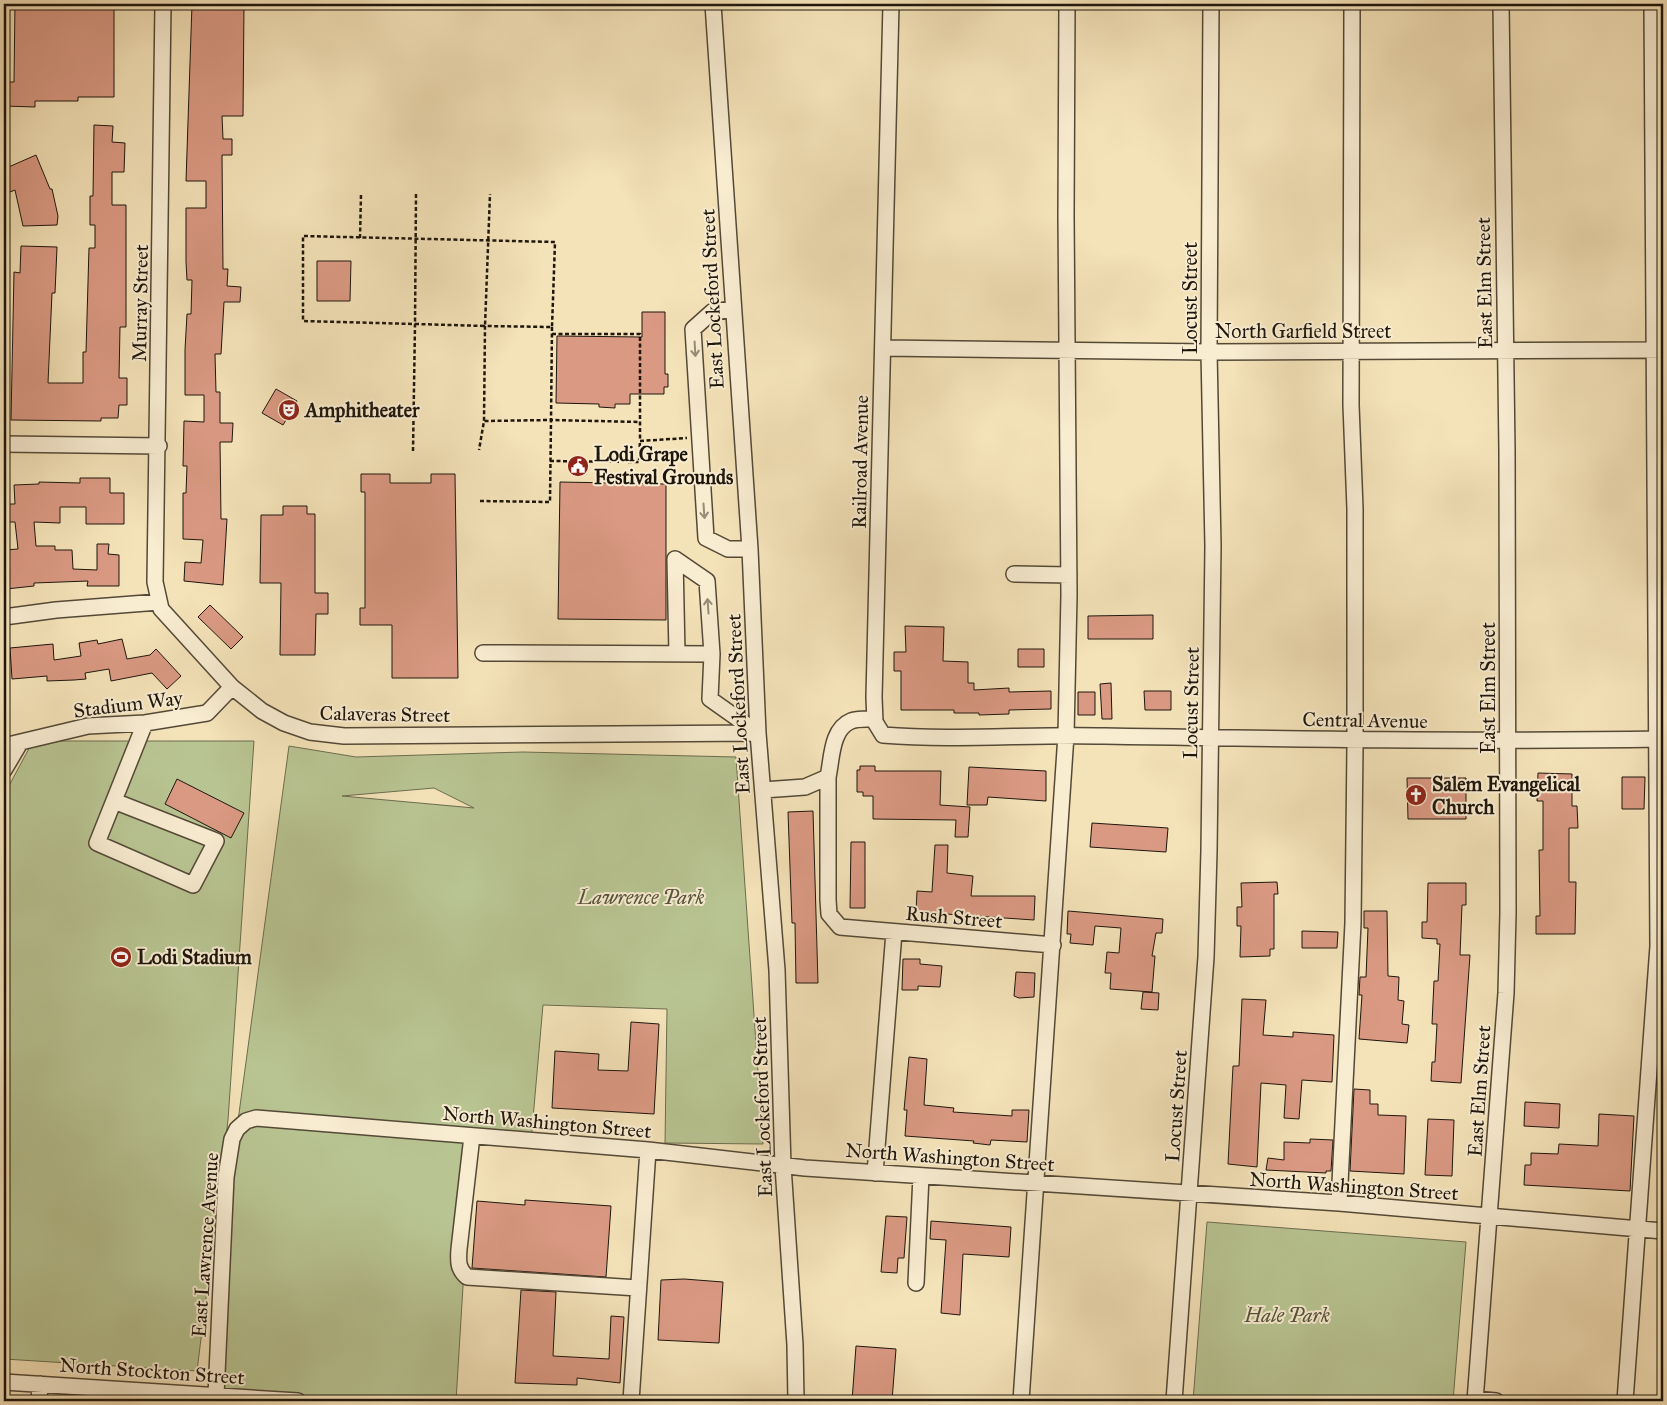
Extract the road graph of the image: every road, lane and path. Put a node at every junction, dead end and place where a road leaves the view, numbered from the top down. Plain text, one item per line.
1 (163, 4) edge
2 (713, 4) edge
3 (891, 4) edge
4 (1067, 4) edge
5 (1211, 4) edge
6 (1352, 4) edge
7 (1501, 4) edge
8 (1652, 4) edge
9 (361, 194) dead end
10 (416, 194) dead end
11 (490, 194) dead end
12 (360, 238) junction
13 (415, 240) junction
14 (489, 241) junction
15 (732, 309) junction
16 (415, 324) junction
17 (486, 326) junction
18 (552, 328) junction
19 (552, 334) junction
20 (883, 348) junction
21 (1505, 349) junction
22 (1067, 350) junction
23 (1658, 350) edge
24 (1353, 351) junction
25 (1209, 352) junction
26 (551, 420) junction
27 (484, 421) junction
28 (640, 422) junction
29 (700, 437) junction
30 (640, 440) junction
31 (4, 444) edge
32 (159, 446) junction
33 (413, 450) dead end
34 (479, 450) dead end
35 (550, 461) junction
36 (480, 501) dead end
37 (750, 549) junction
38 (1014, 574) dead end
39 (1069, 574) junction
40 (159, 602) junction
41 (4, 617) edge
42 (483, 653) dead end
43 (677, 654) junction
44 (712, 654) junction
45 (232, 687) junction
46 (875, 719) junction
47 (145, 723) junction
48 (758, 733) junction
49 (1066, 735) junction
50 (1211, 738) junction
51 (1660, 739) edge
52 (1355, 740) junction
53 (1507, 741) junction
54 (20, 743) junction
55 (4, 746) edge
56 (4, 770) edge
57 (828, 777) junction
58 (763, 790) junction
59 (114, 801) junction
60 (894, 932) junction
61 (1053, 945) junction
62 (238, 1128) joint
63 (472, 1136) junction
64 (648, 1150) junction
65 (783, 1166) junction
66 (875, 1173) junction
67 (921, 1176) junction
68 (1035, 1183) junction
69 (1190, 1194) junction
70 (1339, 1203) junction
71 (1489, 1216) junction
72 (1638, 1230) junction
73 (1663, 1231) edge
74 (916, 1283) dead end
75 (638, 1288) junction
76 (4, 1382) edge
77 (40, 1384) junction
78 (216, 1395) junction
79 (267, 1400) edge
80 (1475, 1400) edge
81 (39, 1401) edge
82 (298, 1401) edge
83 (631, 1401) edge
84 (796, 1401) edge
85 (1021, 1401) edge
86 (1174, 1401) edge
87 (1496, 1401) edge
88 (1625, 1401) edge

1 - 32 street, Murray Street
2 - 15 street, East Lockeford Street
3 - 20 street, Railroad Avenue
4 - 22 street
5 - 25 street, Locust Street
6 - 24 street
7 - 21 street, East Elm Street
8 - 23 street
9 - 12 path
10 - 13 path
11 - 14 path
12 - 13 path
12 - 16 path
13 - 14 path
13 - 16 path
14 - 17 path
14 - 18 path
15 -> 29 street
15 - 37 street, East Lockeford Street
16 - 17 path
16 - 33 path
17 - 18 path
17 - 27 path
18 - 19 path
19 - 26 path
19 - 28 path
20 - 22 street, North Garfield Street
20 - 46 street, Railroad Avenue
21 - 23 street, North Garfield Street
21 - 24 street, North Garfield Street
21 - 53 street, East Elm Street
22 - 25 street, North Garfield Street
22 - 39 street
23 - 51 street
24 - 25 street, North Garfield Street
24 - 52 street
25 - 50 street, Locust Street
26 - 27 path
26 - 28 path
26 - 35 path
27 - 34 path
28 - 30 path
29 - 30 path
29 -> 37 street
30 - 35 path
31 - 32 street
32 - 40 street, Murray Street
35 - 36 path
37 - 48 street, East Lockeford Street
38 - 39 street
39 - 49 street
40 - 41 street
40 - 45 street, Calaveras Street
42 - 43 street
43 - 44 street
44 -> 43 street
44 - 48 street
45 - 47 street, Stadium Way
45 - 48 street, Calaveras Street
46 - 49 street
46 - 57 street
47 - 54 street, Stadium Way
47 - 59 street
48 - 58 street, East Lockeford Street
49 - 50 street, Central Avenue
49 - 61 street
50 - 52 street, Central Avenue
50 - 69 street, Locust Street
51 - 53 street, Central Avenue
51 - 72 street
52 - 53 street, Central Avenue
52 - 70 street
53 - 71 street, East Elm Street
54 - 55 street, Stadium Way
54 - 56 street
57 - 58 street
57 - 60 street, Rush Street
58 - 65 street, East Lockeford Street
59 - 59 street
60 - 61 street, Rush Street
60 - 66 street
61 - 68 street
62 - 63 street, North Washington Street
62 - 78 street, East Lawrence Avenue
63 - 64 street, North Washington Street
63 - 75 street
64 - 65 street, North Washington Street
64 - 75 street
65 - 66 street, North Washington Street
65 - 84 street, East Lockeford Street
66 - 67 street, North Washington Street
67 - 68 street, North Washington Street
67 - 74 street
68 - 69 street, North Washington Street
68 - 85 street
69 - 70 street, North Washington Street
69 - 86 street, Locust Street
70 - 71 street, North Washington Street
71 - 72 street, North Washington Street
71 - 80 street, East Elm Street
72 - 73 street, North Washington Street
72 - 88 street
75 - 83 street
76 - 77 street, North Stockton Street
77 - 78 street, North Stockton Street
77 - 81 street
78 - 79 street, North Stockton Street
79 - 82 street, North Stockton Street
80 - 87 street

